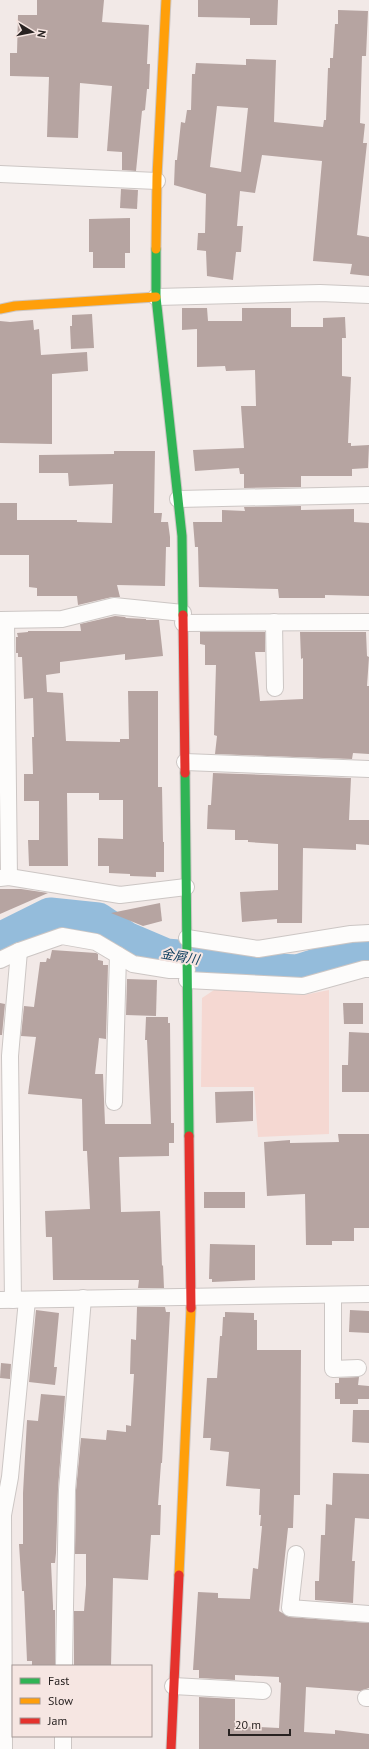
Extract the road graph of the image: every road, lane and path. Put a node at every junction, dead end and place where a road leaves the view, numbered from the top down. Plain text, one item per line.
1 (166, 0) edge
2 (0, 174) edge
3 (156, 181) junction
4 (369, 295) edge
5 (156, 297) junction
6 (0, 309) edge
7 (369, 494) edge
8 (178, 498) junction
9 (183, 618) junction
10 (3, 620) edge
11 (274, 622) junction
12 (369, 622) edge
13 (275, 688) dead end
14 (185, 762) junction
15 (369, 769) edge
16 (5, 878) edge
17 (186, 887) junction
18 (369, 934) edge
19 (187, 941) junction
20 (19, 951) junction
21 (118, 955) junction
22 (0, 960) edge
23 (369, 969) edge
24 (187, 975) junction
25 (114, 1102) dead end
26 (369, 1294) edge
27 (333, 1295) junction
28 (83, 1298) junction
29 (191, 1298) junction
30 (13, 1300) edge
31 (358, 1368) dead end
32 (296, 1554) dead end
33 (369, 1614) edge
34 (64, 1665) edge
35 (174, 1686) junction
36 (263, 1691) dead end
37 (63, 1737) edge
38 (4, 1749) edge
39 (63, 1749) edge
40 (171, 1749) edge

1 - 3 street
2 - 3 street
3 - 5 street
4 - 5 street
5 - 6 street
5 - 8 street
7 - 8 street
8 - 9 street
9 - 10 street
9 - 11 street
9 - 14 street
10 - 16 street
11 - 12 street
11 - 13 street
14 - 15 street
14 - 17 street
16 - 17 street
17 - 19 street
18 - 19 street
19 - 24 street
20 - 21 street
20 - 22 street
20 - 30 street
21 - 24 street
21 - 25 street
23 - 24 street
24 - 29 street
26 - 27 street
27 - 29 street
27 - 31 street
28 - 29 street
28 - 30 street
28 - 34 street
29 - 35 street
30 - 38 street
32 - 33 street
35 - 36 street
35 - 40 street
37 - 39 street

